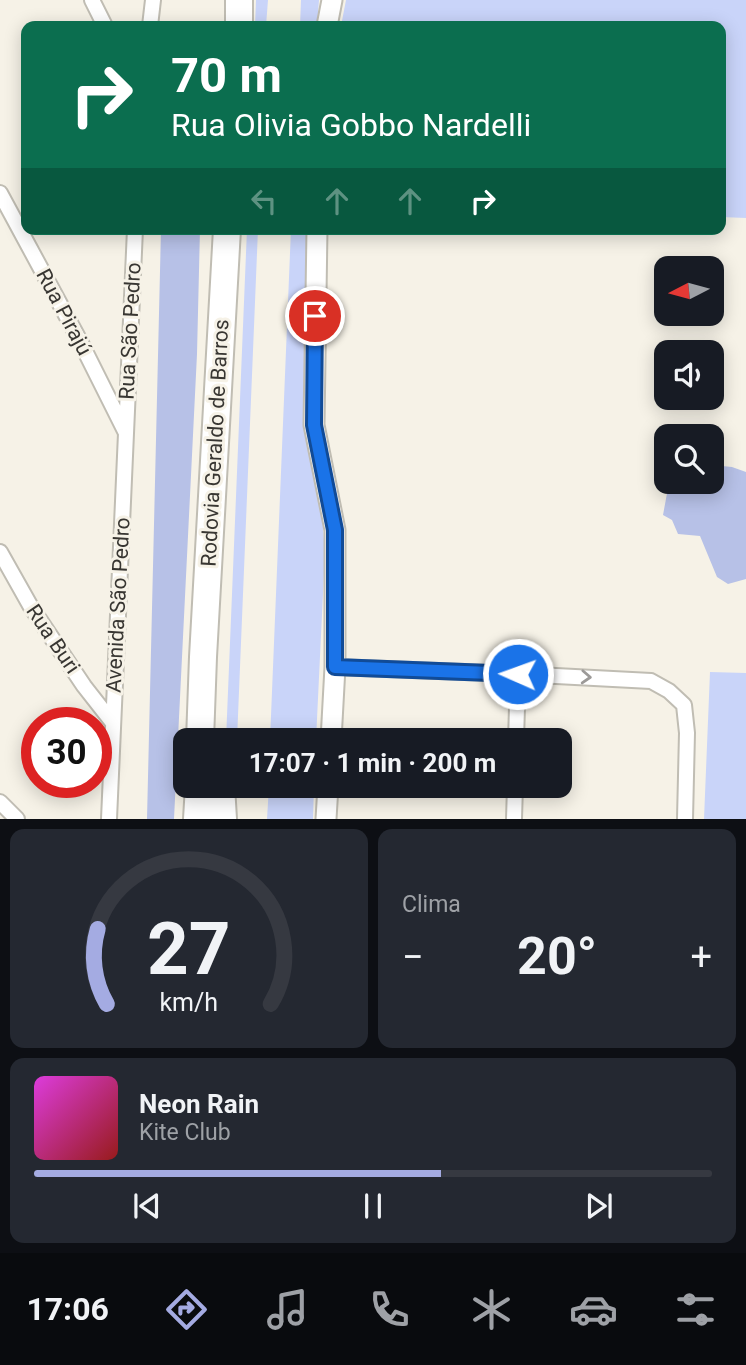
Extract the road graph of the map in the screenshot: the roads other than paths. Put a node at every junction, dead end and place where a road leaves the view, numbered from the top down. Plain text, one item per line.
1 (92, 0) edge
2 (153, 0) edge
3 (239, 0) edge
4 (332, 0) edge
5 (102, 21) edge
6 (151, 21) edge
7 (239, 21) edge
8 (328, 21) edge
9 (0, 193) edge
10 (21, 232) edge
11 (23, 235) edge
12 (135, 235) edge
13 (227, 235) edge
14 (317, 235) edge
15 (126, 432) junction
16 (0, 552) edge
17 (203, 657) junction
18 (335, 667) junction
19 (518, 674) junction
20 (113, 723) junction
21 (200, 728) edge
22 (216, 728) edge
23 (332, 728) edge
24 (516, 728) edge
25 (198, 798) edge
26 (222, 798) edge
27 (327, 798) edge
28 (515, 798) edge
29 (0, 802) edge
30 (17, 819) edge
31 (109, 819) edge
32 (197, 819) edge
33 (223, 819) edge
34 (326, 819) edge
35 (514, 819) edge
36 (685, 819) edge

1 - 5 street
2 - 6 street
3 - 7 highway
4 - 8 street
9 - 10 street, Rua Pirajú
11 - 15 street, Rua Pirajú
12 - 15 street, Rua São Pedro
13 - 17 highway, Rodovia Geraldo de Barros
14 - 18 street
15 - 20 street, Avenida São Pedro
16 - 20 street, Rua Buri
17 - 21 highway, Rodovia Geraldo de Barros
17 - 22 highway, Rodovia Geraldo de Barros
18 - 19 street
18 - 23 street
19 - 24 street
19 -> 36 street
20 - 31 street, Avenida São Pedro
25 - 32 highway
26 - 33 highway
27 - 34 street
28 - 35 street
29 - 30 street

